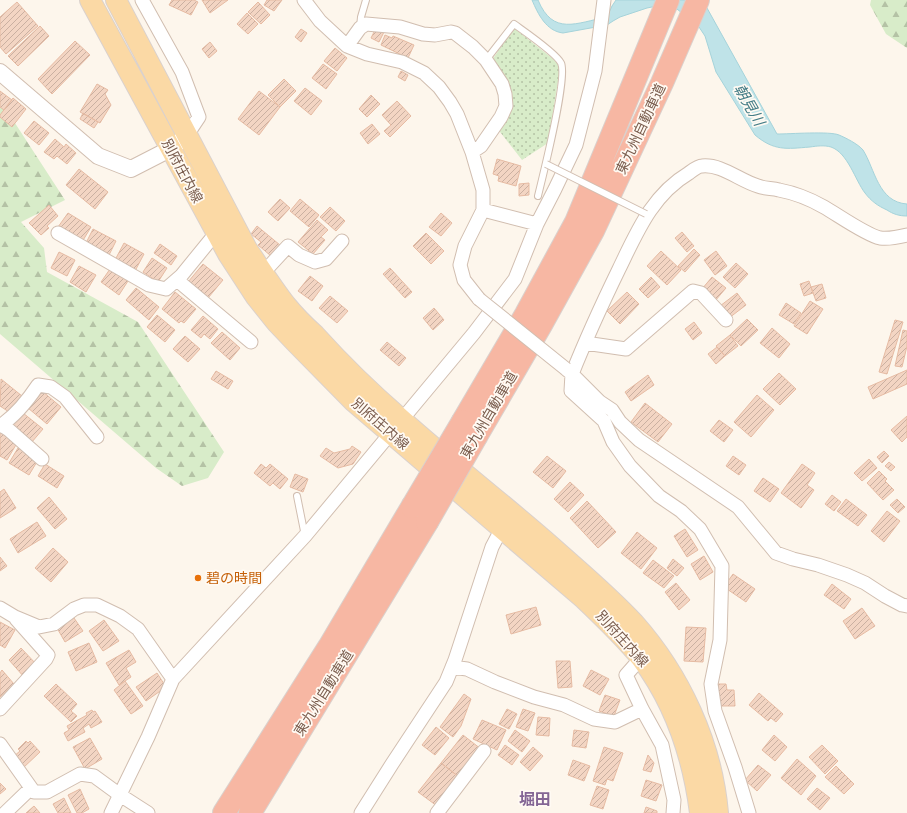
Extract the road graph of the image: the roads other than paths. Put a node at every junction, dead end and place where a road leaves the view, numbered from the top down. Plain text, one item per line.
1 (90, 0) edge
2 (116, 0) edge
3 (142, 0) edge
4 (304, 0) edge
5 (366, 0) edge
6 (604, 0) edge
7 (668, 0) edge
8 (698, 0) edge
9 (360, 28) junction
10 (347, 46) junction
11 (486, 60) junction
12 (0, 72) edge
13 (187, 135) junction
14 (170, 149) junction
15 (472, 152) junction
16 (546, 164) junction
17 (538, 196) dead end
18 (483, 210) junction
19 (646, 214) junction
20 (537, 224) junction
21 (58, 233) dead end
22 (216, 233) junction
23 (907, 235) edge
24 (342, 241) dead end
25 (263, 273) junction
26 (177, 280) junction
27 (726, 320) dead end
28 (251, 342) dead end
29 (584, 343) junction
30 (569, 372) junction
31 (0, 426) edge
32 (396, 427) junction
33 (470, 428) junction
34 (97, 436) dead end
35 (42, 458) dead end
36 (297, 496) dead end
37 (508, 521) junction
38 (305, 536) junction
39 (907, 606) edge
40 (0, 608) edge
41 (15, 617) junction
42 (641, 658) junction
43 (452, 667) junction
44 (173, 679) junction
45 (0, 709) edge
46 (642, 709) junction
47 (0, 744) edge
48 (484, 752) dead end
49 (31, 788) junction
50 (120, 795) junction
51 (5, 813) edge
52 (111, 813) edge
53 (148, 813) edge
54 (224, 813) edge
55 (250, 813) edge
56 (361, 813) edge
57 (437, 813) edge
58 (673, 813) edge
59 (700, 813) edge
60 (718, 813) edge
61 (749, 813) edge

1 - 14 main road, 別府庄内線
2 - 13 main road, 別府庄内線
3 - 13 street
4 - 10 street
5 - 9 lane
6 - 20 street
7 - 33 highway, 東九州自動車道
8 - 33 highway, 東九州自動車道
9 - 10 street
9 - 11 street
10 - 15 street
11 - 15 street
11 - 16 lane
12 - 14 street
13 - 14 street
13 - 25 main road, 別府庄内線
14 - 22 main road, 別府庄内線
15 - 18 street
16 - 17 lane
16 - 19 lane, bridge
18 - 20 street
18 - 30 street, bridge
19 - 23 street
19 - 29 street
20 - 32 street
21 - 26 street
22 - 26 street
22 - 32 main road, 別府庄内線
24 - 25 street
25 - 32 main road, 別府庄内線
26 - 28 street
27 - 29 street
29 - 30 street
30 - 39 street
30 - 61 street
31 - 34 street
31 - 35 street
32 - 37 main road, 別府庄内線
32 - 38 street
33 - 54 highway, 東九州自動車道, bridge
33 - 55 highway, 東九州自動車道, bridge
36 - 38 lane
37 - 42 main road, 別府庄内線
37 - 43 street
37 - 60 main road, 別府庄内線
38 - 44 street
40 - 41 street
41 - 44 street
41 - 45 street
42 - 46 street
42 - 59 main road, 別府庄内線
43 - 46 street
43 - 56 street
44 - 50 street
46 - 58 street
47 - 49 street
48 - 57 street
49 - 50 street
49 - 51 street
50 - 52 street
50 - 53 street

